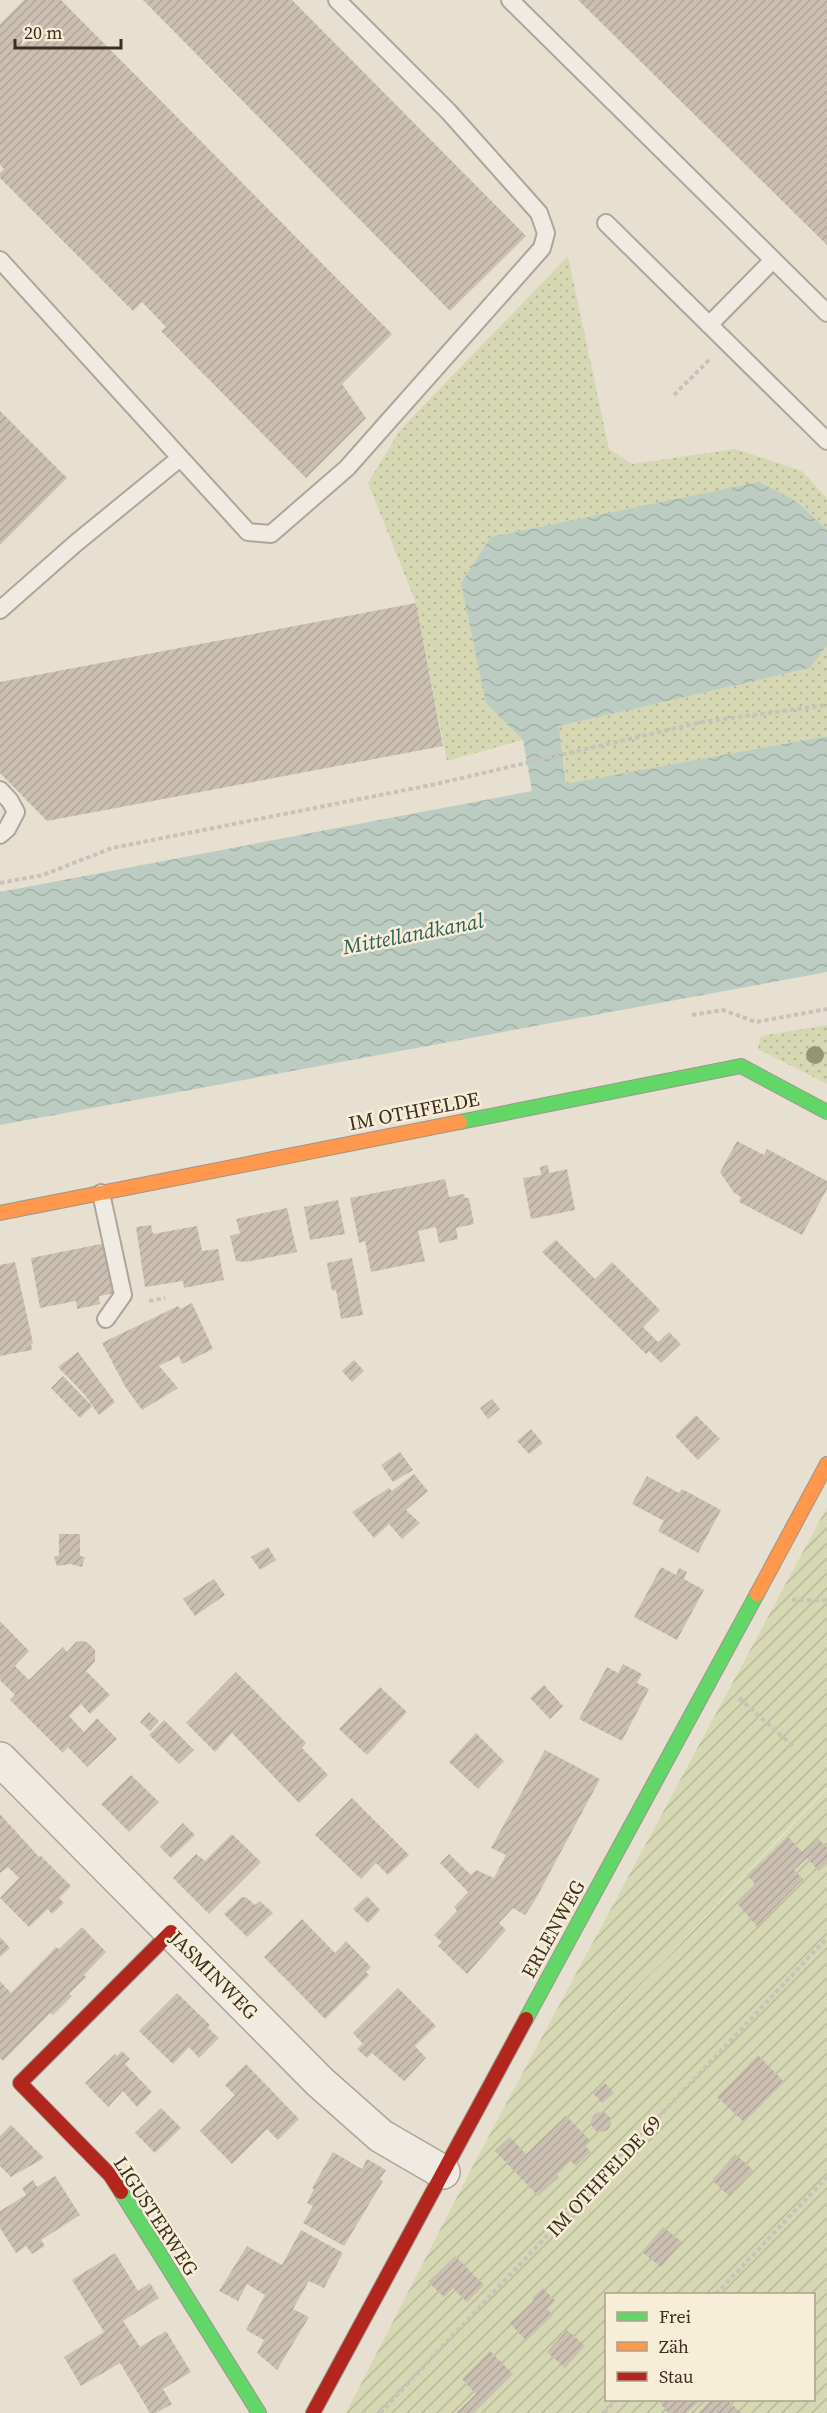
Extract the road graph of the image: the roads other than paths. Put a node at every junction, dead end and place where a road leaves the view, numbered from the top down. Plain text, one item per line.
1 (337, 0) edge
2 (510, 0) edge
3 (606, 223) dead end
4 (774, 260) junction
5 (0, 261) edge
6 (827, 313) edge
7 (710, 325) junction
8 (827, 441) edge
9 (180, 458) junction
10 (0, 610) edge
11 (0, 790) edge
12 (0, 835) edge
13 (827, 1112) edge
14 (101, 1193) junction
15 (0, 1213) edge
16 (106, 1319) dead end
17 (827, 1464) edge
18 (0, 1760) edge
19 (171, 1932) junction
20 (443, 2172) junction
21 (259, 2413) edge
22 (313, 2413) edge

1 - 9 lane
2 - 4 lane
3 - 7 lane
4 - 6 lane
4 - 7 lane
5 - 9 lane
7 - 8 lane
9 - 10 lane
11 - 12 lane
13 - 14 street, IM OTHFELDE
14 - 15 street, IM OTHFELDE
14 - 16 lane
17 - 20 street, ERLENWEG
18 - 19 street, JASMINWEG
19 - 20 street, JASMINWEG
19 - 21 street, LIGUSTERWEG
20 - 22 street, ERLENWEG

